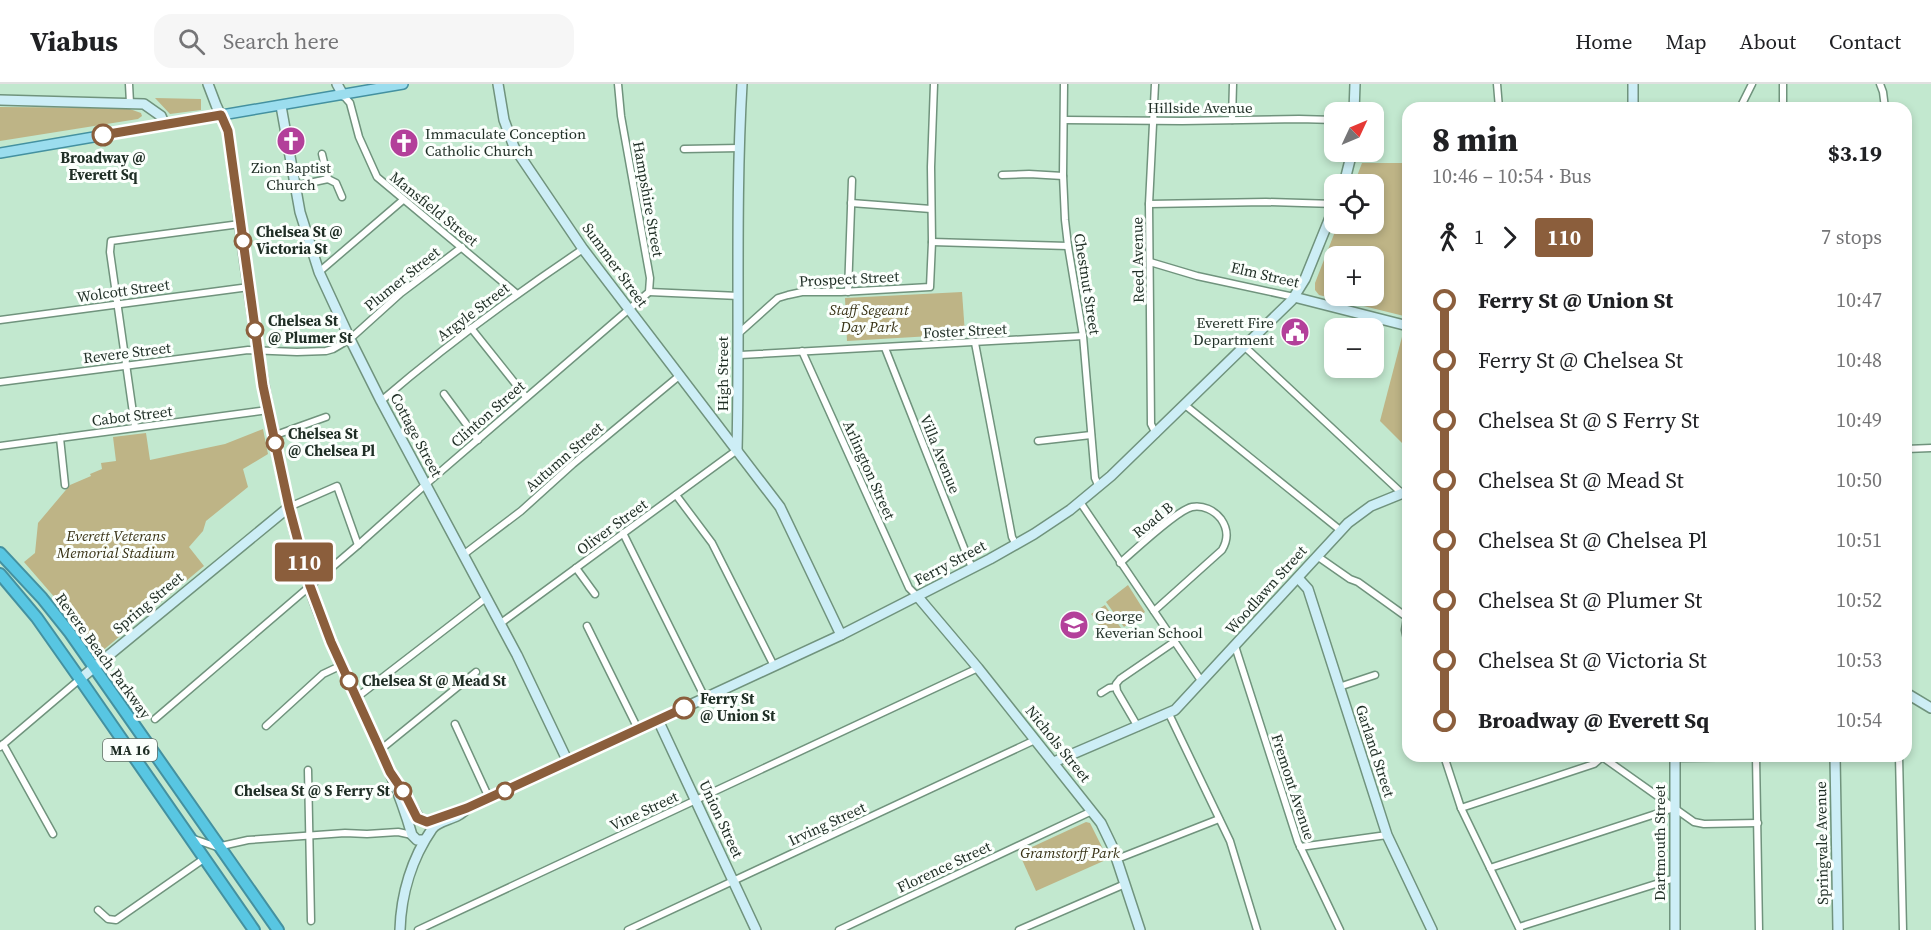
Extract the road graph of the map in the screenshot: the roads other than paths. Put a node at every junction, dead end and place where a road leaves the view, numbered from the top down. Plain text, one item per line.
1 (129, 84) edge
2 (208, 84) edge
3 (337, 84) edge
4 (403, 84) edge
5 (498, 84) edge
6 (618, 84) edge
7 (742, 84) edge
8 (934, 84) edge
9 (1064, 84) edge
10 (1155, 84) edge
11 (1233, 84) edge
12 (1354, 84) edge
13 (1497, 84) edge
14 (1633, 84) edge
15 (1752, 84) edge
16 (1782, 84) edge
17 (1880, 84) edge
18 (343, 95) junction
19 (0, 100) edge
20 (1354, 102) edge
21 (1498, 102) edge
22 (1633, 102) edge
23 (1743, 102) edge
24 (1783, 102) edge
25 (1884, 102) edge
26 (130, 103) junction
27 (281, 106) junction
28 (221, 115) junction
29 (1065, 120) junction
30 (1232, 120) junction
31 (1324, 120) edge
32 (1153, 121) junction
33 (165, 125) junction
34 (740, 148) junction
35 (684, 149) dead end
36 (0, 153) edge
37 (322, 154) dead end
38 (1002, 175) dead end
39 (1063, 176) junction
40 (328, 179) junction
41 (852, 180) dead end
42 (295, 186) junction
43 (342, 198) dead end
44 (403, 200) junction
45 (851, 203) junction
46 (1149, 204) junction
47 (1324, 205) edge
48 (931, 210) junction
49 (240, 224) junction
50 (1324, 232) edge
51 (932, 242) junction
52 (1068, 246) junction
53 (462, 247) junction
54 (583, 249) junction
55 (1150, 262) junction
56 (320, 272) junction
57 (249, 287) junction
58 (649, 292) junction
59 (848, 292) junction
60 (517, 294) junction
61 (739, 296) junction
62 (1294, 297) junction
63 (118, 304) junction
64 (628, 308) junction
65 (0, 320) edge
66 (1402, 324) edge
67 (471, 328) junction
68 (738, 334) junction
69 (1083, 336) junction
70 (350, 339) junction
71 (975, 343) junction
72 (1245, 347) junction
73 (885, 348) junction
74 (257, 349) junction
75 (802, 351) junction
76 (740, 356) junction
77 (126, 366) junction
78 (679, 376) junction
79 (0, 382) edge
80 (444, 394) dead end
81 (526, 397) junction
82 (381, 401) junction
83 (1185, 405) junction
84 (268, 410) junction
85 (326, 417) dead end
86 (135, 428) junction
87 (1156, 434) junction
88 (1091, 435) junction
89 (273, 436) junction
90 (60, 438) junction
91 (478, 440) junction
92 (1038, 441) dead end
93 (0, 446) edge
94 (1931, 448) edge
95 (1912, 449) edge
96 (737, 450) junction
97 (65, 485) dead end
98 (425, 485) junction
99 (1099, 487) junction
100 (1402, 490) edge
101 (676, 495) junction
102 (1402, 496) edge
103 (1080, 502) junction
104 (289, 507) junction
105 (1340, 530) junction
106 (623, 533) junction
107 (358, 545) junction
108 (1016, 545) junction
109 (0, 553) edge
110 (463, 555) junction
111 (1317, 556) junction
112 (1120, 563) junction
113 (576, 568) junction
114 (972, 568) junction
115 (0, 574) edge
116 (1298, 578) junction
117 (310, 586) junction
118 (595, 594) dead end
119 (487, 597) junction
120 (918, 597) junction
121 (1154, 611) junction
122 (1402, 613) edge
123 (501, 623) junction
124 (587, 626) dead end
125 (841, 635) junction
126 (1174, 642) junction
127 (1234, 646) junction
128 (342, 665) junction
129 (774, 666) junction
130 (95, 667) junction
131 (978, 668) junction
132 (476, 672) dead end
133 (1376, 675) dead end
134 (80, 679) junction
135 (1202, 682) junction
136 (1116, 687) junction
137 (1339, 687) junction
138 (1101, 693) dead end
139 (1912, 697) edge
140 (356, 698) junction
141 (705, 698) junction
142 (1931, 708) edge
143 (1169, 714) junction
144 (155, 719) dead end
145 (658, 720) junction
146 (455, 724) dead end
147 (266, 726) dead end
148 (1138, 727) junction
149 (638, 729) junction
150 (1035, 740) junction
151 (2, 746) edge
152 (380, 750) junction
153 (568, 762) junction
154 (1054, 762) junction
155 (1446, 762) edge
156 (1597, 762) edge
157 (1610, 762) edge
158 (1675, 762) edge
159 (1756, 762) edge
160 (1835, 762) edge
161 (1899, 762) edge
162 (308, 770) dead end
163 (390, 772) junction
164 (489, 798) junction
165 (696, 800) junction
166 (1461, 808) junction
167 (1674, 808) junction
168 (1092, 811) junction
169 (1219, 819) junction
170 (1758, 823) junction
171 (426, 824) junction
172 (53, 834) dead end
173 (310, 835) junction
174 (1387, 835) junction
175 (416, 836) junction
176 (191, 838) junction
177 (220, 847) junction
178 (1300, 847) junction
179 (205, 858) junction
180 (1117, 859) junction
181 (1490, 868) junction
182 (1675, 878) junction
183 (733, 881) junction
184 (1125, 884) junction
185 (98, 910) dead end
186 (311, 921) dead end
187 (1520, 929) edge
188 (254, 930) edge
189 (278, 930) edge
190 (400, 930) edge
191 (418, 930) edge
192 (628, 930) edge
193 (756, 930) edge
194 (839, 930) edge
195 (1019, 930) edge
196 (1140, 930) edge
197 (1257, 930) edge
198 (1340, 930) edge
199 (1432, 930) edge
200 (1676, 930) edge
201 (1759, 930) edge
202 (1838, 930) edge
203 (1903, 930) edge

1 - 26 street
2 - 28 street
3 - 18 street
4 - 18 main road
5 - 54 street, Summer Street
6 - 58 street, Hampshire Street
7 - 34 street, High Street
8 - 48 street, Prospect Street
9 - 29 street, Chestnut Street
10 - 32 street, Reed Avenue
11 - 30 street
12 - 20 street
13 - 21 street
14 - 22 street
15 - 23 street
16 - 24 street
17 - 25 street
18 - 27 main road
18 - 44 street, Mansfield Street
19 - 26 street
26 - 33 street
27 - 28 main road
27 - 42 street, Cottage Street
28 - 33 main road
28 - 49 street
29 - 32 street, Hillside Avenue
29 - 39 street, Chestnut Street
30 - 31 street, Hillside Avenue
30 - 32 street, Hillside Avenue
32 - 46 street, Reed Avenue
33 - 36 main road
34 - 35 street
34 - 61 street, High Street
37 - 40 street
38 - 39 street
39 - 52 street, Chestnut Street
40 - 42 street
40 - 43 street
41 - 45 street
42 - 56 street, Cottage Street
44 - 53 street, Mansfield Street
44 - 56 street
45 - 48 street
45 - 59 street
46 - 47 street
46 - 55 street, Reed Avenue
48 - 51 street, Prospect Street
49 - 57 street
49 - 63 street
50 - 62 street, Ferry Street
51 - 52 street
51 - 59 street, Prospect Street
52 - 69 street, Chestnut Street
53 - 60 street, Mansfield Street
53 - 70 street, Plumer Street
54 - 60 street, Argyle Street
54 - 64 street, Summer Street
55 - 62 street, Elm Street
55 - 87 street, Reed Avenue
56 - 70 street, Cottage Street
57 - 63 street, Wolcott Street
57 - 74 street
58 - 61 street
58 - 64 street
59 - 68 street, Prospect Street
60 - 67 street, Argyle Street
61 - 68 street, High Street
62 - 66 street, Elm Street
62 - 72 street, Ferry Street
63 - 65 street, Wolcott Street
63 - 77 street
64 - 78 street, Summer Street
64 - 81 street, Clinton Street
67 - 81 street
67 - 82 street, Argyle Street
68 - 76 street, High Street
69 - 71 street, Foster Street
69 - 88 street, Chestnut Street
70 - 74 street, Plumer Street
70 - 82 street, Cottage Street
71 - 73 street, Foster Street
71 - 108 street
72 - 83 street, Ferry Street
72 - 100 street
73 - 75 street, Foster Street
73 - 114 street, Villa Avenue
74 - 77 street, Revere Street
74 - 84 street
75 - 76 street, Foster Street
75 - 120 street, Arlington Street
76 - 96 street, High Street
77 - 79 street, Revere Street
77 - 86 street
78 - 96 street, Summer Street
78 - 110 street, Autumn Street
80 - 91 street
81 - 91 street, Clinton Street
82 - 98 street, Cottage Street
83 - 87 street, Ferry Street
83 - 105 street
84 - 86 street, Cabot Street
84 - 89 street
85 - 89 street
86 - 90 street, Cabot Street
87 - 99 street, Ferry Street
88 - 92 street
88 - 99 street, Chestnut Street
89 - 104 street
90 - 93 street, Cabot Street
90 - 97 street
91 - 98 street, Clinton Street
94 - 95 street
96 - 101 street, Oliver Street
96 - 125 street
98 - 107 street, Clinton Street
98 - 110 street, Cottage Street
99 - 103 street, Ferry Street
101 - 106 street, Oliver Street
101 - 129 street
102 - 105 street, Woodlawn Street
103 - 108 street, Ferry Street
103 - 112 street
104 - 107 street
104 - 117 street
104 - 130 street, Spring Street
105 - 111 street, Woodlawn Street
106 - 113 street, Oliver Street
106 - 141 street
107 - 117 street, Clinton Street
108 - 114 street, Ferry Street
109 - 130 highway, Revere Beach Parkway / MA 16
110 - 119 street, Cottage Street
111 - 116 street, Woodlawn Street
111 - 122 street
112 - 121 street
112 - 121 street, Road B
113 - 118 street
113 - 123 street, Oliver Street
114 - 120 street, Ferry Street
115 - 134 highway, Revere Beach Parkway / MA 16
116 - 127 street, Woodlawn Street
116 - 137 street, Garland Street
117 - 128 street
117 - 144 street, Clinton Street
119 - 123 street, Cottage Street
119 - 140 street
120 - 125 street, Ferry Street
120 - 131 street, Nichols Street
121 - 126 street
123 - 153 street, Cottage Street
124 - 149 street
125 - 129 street, Ferry Street
126 - 135 street
126 - 136 street
127 - 135 street, Woodlawn Street
127 - 178 street, Fremont Avenue
128 - 140 street
128 - 147 street
129 - 141 street, Ferry Street
130 - 134 street, Spring Street
130 - 177 highway, Revere Beach Parkway / MA 16
131 - 150 street, Nichols Street
131 - 165 street, Vine Street
132 - 152 street
133 - 137 street
134 - 151 street, Spring Street
134 - 176 highway, Revere Beach Parkway / MA 16
135 - 143 street, Woodlawn Street
136 - 138 street
136 - 148 street
137 - 174 street, Garland Street
139 - 142 street
140 - 152 street
141 - 145 street, Ferry Street
143 - 148 street, Woodlawn Street
143 - 169 street
145 - 149 street, Ferry Street
145 - 165 street, Union Street
146 - 164 street
148 - 154 street, Woodlawn Street
149 - 153 street, Ferry Street
150 - 154 street, Nichols Street
150 - 183 street, Irving Street
151 - 172 street
152 - 163 street
153 - 164 street, Ferry Street
154 - 168 street, Nichols Street
155 - 166 street
156 - 166 street
157 - 167 street
158 - 167 street, Dartmouth Street
159 - 170 street
160 - 202 street, Springvale Avenue
161 - 203 street
162 - 173 street
163 - 171 street
163 - 175 street
164 - 171 street, Ferry Street
165 - 183 street, Union Street
165 - 191 street, Vine Street
166 - 181 street
167 - 170 street
167 - 181 street
167 - 182 street, Dartmouth Street
168 - 180 street, Nichols Street
168 - 194 street, Florence Street
169 - 180 street
169 - 197 street
170 - 201 street
171 - 175 street
171 - 175 street
173 - 175 street
173 - 177 street
173 - 186 street
174 - 178 street
174 - 199 street, Garland Street
175 - 190 street
176 - 177 street
176 - 179 highway, Revere Beach Parkway / MA 16
177 - 189 highway, Revere Beach Parkway / MA 16
178 - 198 street, Fremont Avenue
179 - 185 street
179 - 188 highway, Revere Beach Parkway / MA 16
180 - 184 street, Nichols Street
181 - 187 street
182 - 187 street
182 - 200 street, Dartmouth Street
183 - 192 street, Irving Street
183 - 193 street, Union Street
184 - 195 street
184 - 196 street, Nichols Street

